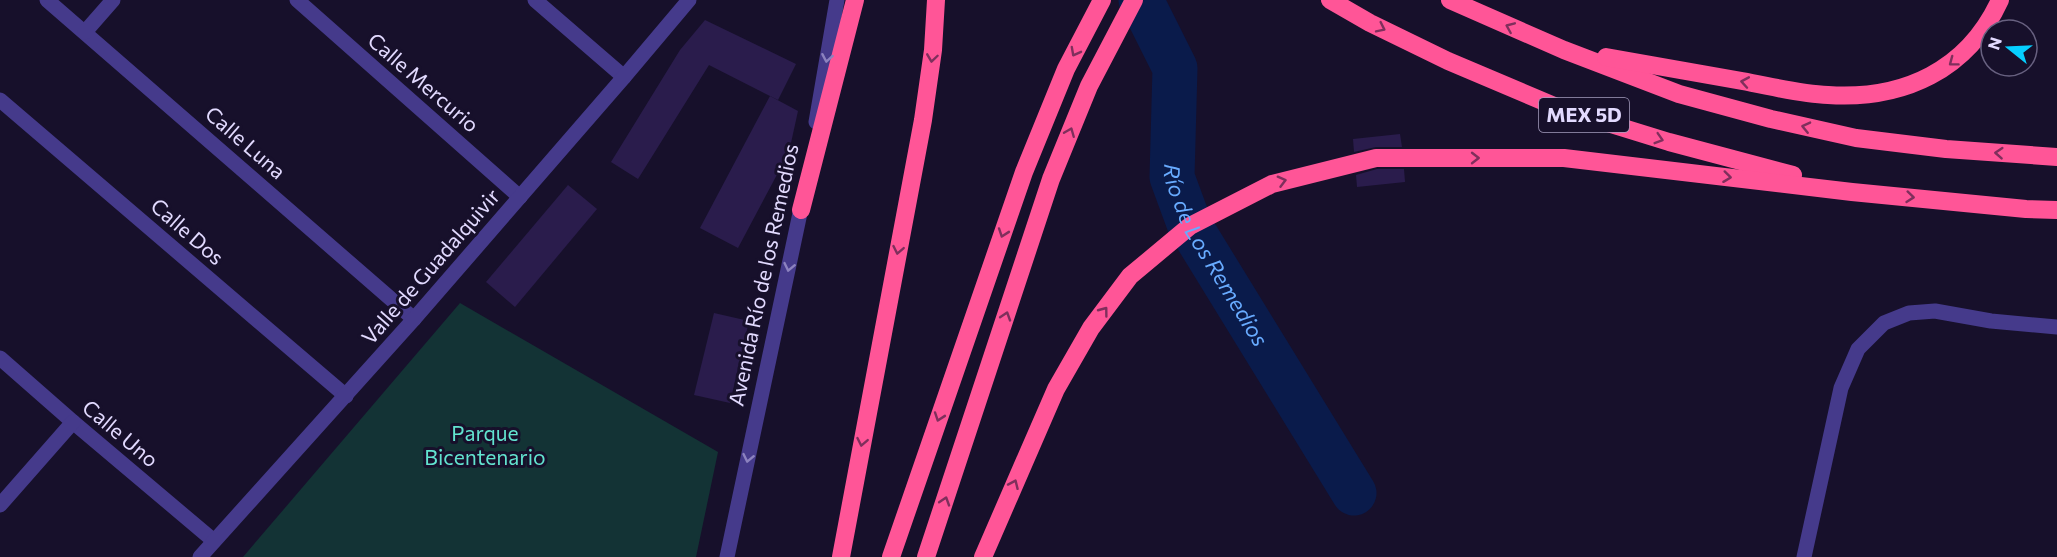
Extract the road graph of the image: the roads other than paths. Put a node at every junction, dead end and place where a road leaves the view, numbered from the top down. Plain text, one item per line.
1 (47, 0) edge
2 (113, 0) edge
3 (297, 0) edge
4 (535, 0) edge
5 (688, 0) edge
6 (837, 0) edge
7 (855, 0) edge
8 (936, 0) edge
9 (1102, 0) edge
10 (1134, 0) edge
11 (1330, 0) edge
12 (1450, 0) edge
13 (2000, 0) edge
14 (85, 32) junction
15 (1564, 50) junction
16 (624, 77) junction
17 (0, 100) edge
18 (2057, 157) edge
19 (1852, 192) junction
20 (520, 197) junction
21 (801, 210) junction
22 (2057, 210) edge
23 (414, 319) junction
24 (2057, 327) edge
25 (0, 358) edge
26 (346, 396) junction
27 (73, 422) junction
28 (0, 505) edge
29 (214, 541) junction
30 (200, 557) edge
31 (727, 557) edge
32 (841, 557) edge
33 (891, 557) edge
34 (926, 557) edge
35 (983, 557) edge
36 (1804, 557) edge

1 - 14 street, Calle Luna
2 - 14 street
3 - 20 street, Calle Mercurio
4 - 16 street
5 - 16 street, Valle de Guadalquivir
6 -> 21 street, Avenida Río de los Remedios
7 - 21 highway
8 -> 32 highway
9 -> 33 highway
34 -> 10 highway
11 -> 19 highway, MEX 5D
15 -> 12 highway, MEX 5D
13 -> 15 highway
14 - 23 street, Calle Luna
18 -> 15 highway, MEX 5D
16 - 20 street, Valle de Guadalquivir
17 - 26 street, Calle Dos
19 -> 22 highway, MEX 5D
35 -> 19 highway
20 - 23 street, Valle de Guadalquivir
21 -> 31 street, Avenida Río de los Remedios
23 - 26 street, Valle de Guadalquivir
24 - 36 street
25 - 27 street, Calle Uno
26 - 29 street, Valle de Guadalquivir
27 - 28 street
27 - 29 street, Calle Uno
29 - 30 street, Valle de Guadalquivir

